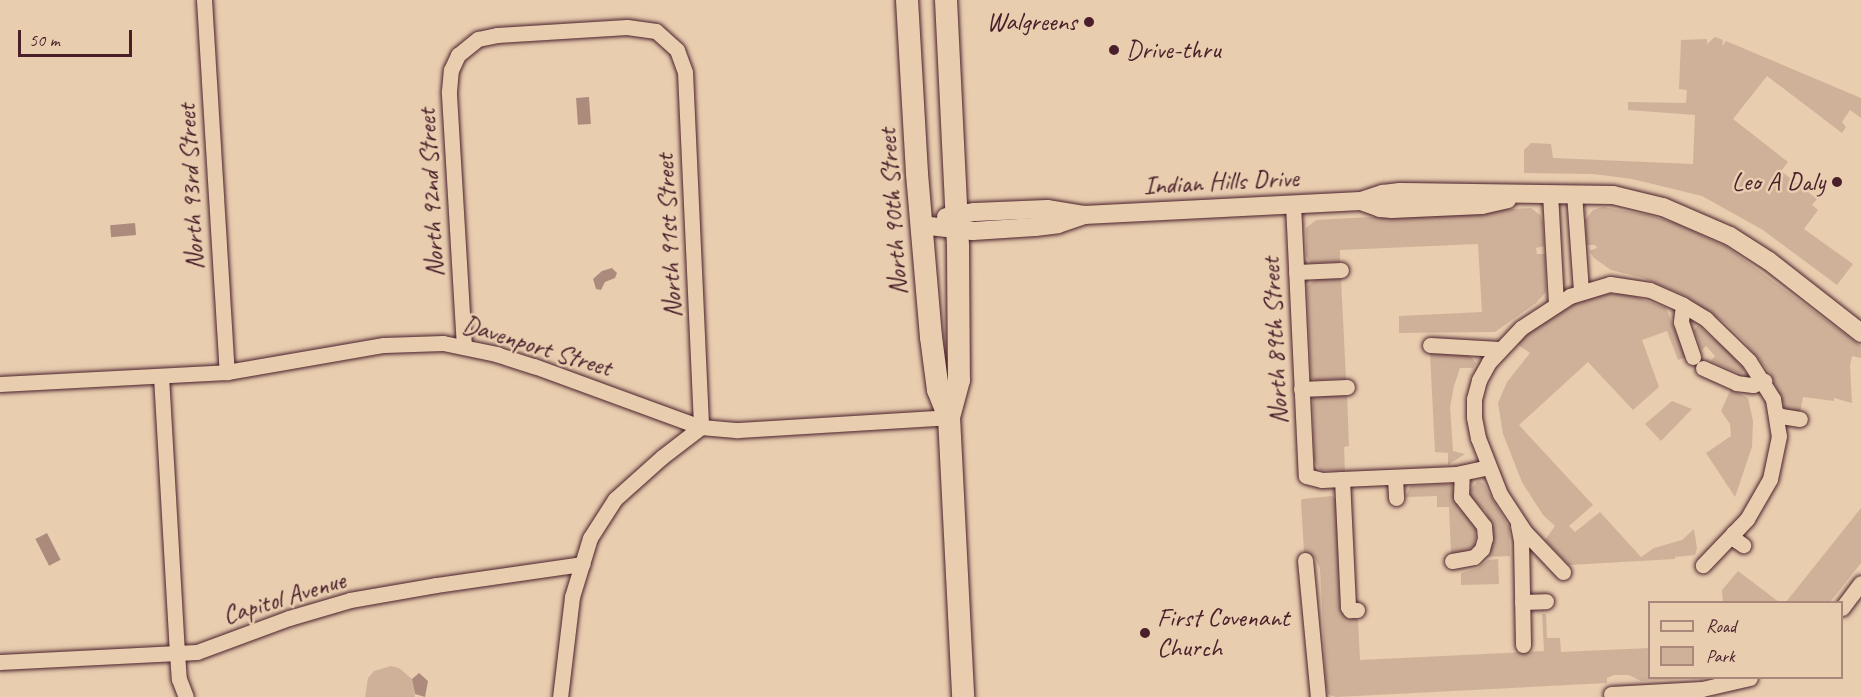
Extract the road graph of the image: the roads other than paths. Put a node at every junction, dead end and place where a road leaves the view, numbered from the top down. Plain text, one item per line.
1 (204, 0) edge
2 (907, 0) edge
3 (946, 0) edge
4 (470, 43) joint
5 (1550, 193) junction
6 (1574, 193) junction
7 (1293, 204) junction
8 (958, 222) junction
9 (921, 225) junction
10 (1341, 270) dead end
11 (1296, 272) junction
12 (1581, 291) junction
13 (1556, 304) junction
14 (1683, 304) junction
15 (1861, 333) edge
16 (1430, 345) dead end
17 (464, 347) junction
18 (1499, 349) junction
19 (226, 372) junction
20 (160, 376) junction
21 (1764, 381) junction
22 (0, 384) edge
23 (1347, 387) dead end
24 (1301, 389) junction
25 (1776, 412) junction
26 (949, 417) junction
27 (1800, 419) dead end
28 (701, 427) junction
29 (1488, 467) junction
30 (1462, 473) junction
31 (1395, 477) junction
32 (1342, 479) junction
33 (1396, 498) dead end
34 (1517, 522) junction
35 (1733, 532) junction
36 (1743, 545) dead end
37 (1305, 560) dead end
38 (1452, 561) dead end
39 (582, 564) junction
40 (1703, 564) dead end
41 (1563, 572) dead end
42 (1861, 583) edge
43 (1546, 601) dead end
44 (1522, 602) junction
45 (1843, 607) edge
46 (1357, 610) dead end
47 (1523, 645) dead end
48 (177, 653) junction
49 (0, 662) edge
50 (1746, 679) edge
51 (1611, 694) dead end
52 (186, 697) edge
53 (560, 697) edge
54 (963, 697) edge
55 (1318, 697) edge

1 - 19 street, North 93rd Street
2 - 9 main road, North 90th Street
3 - 8 main road, North 90th Street
4 - 17 street, North 92nd Street
4 - 28 street, North 91st Street
5 - 6 street, Indian Hills Drive
5 - 7 street, Indian Hills Drive
5 - 13 street
6 - 12 street
6 - 15 street, Indian Hills Drive
7 - 8 street, Indian Hills Drive
7 - 11 street, North 89th Street
8 - 9 street, Indian Hills Drive
8 - 26 main road, North 90th Street
9 - 26 main road, North 90th Street
10 - 11 street
11 - 24 street, North 89th Street
12 - 13 street
12 - 14 street
13 - 18 street
14 - 21 street
14 - 21 street
16 - 18 street
17 - 19 street, Davenport Street
17 - 28 street, Davenport Street
18 - 29 street
19 - 20 street, Davenport Street
20 - 22 street, Davenport Street
20 - 48 street
21 - 25 street
23 - 24 street
24 - 32 street, North 89th Street
25 - 27 street
25 - 35 street
26 - 28 street, Davenport Street
26 - 54 main road, North 90th Street
28 - 39 street
29 - 30 street
29 - 34 street
30 - 31 street
30 - 38 street
31 - 32 street
31 - 33 street
32 - 46 street
34 - 41 street
34 - 44 street
35 - 36 street
35 - 40 street
37 - 55 street
39 - 48 street, Capitol Avenue
39 - 53 street
42 - 45 street
43 - 44 street
44 - 47 street
48 - 49 street, Capitol Avenue
48 - 52 street
50 - 51 street

